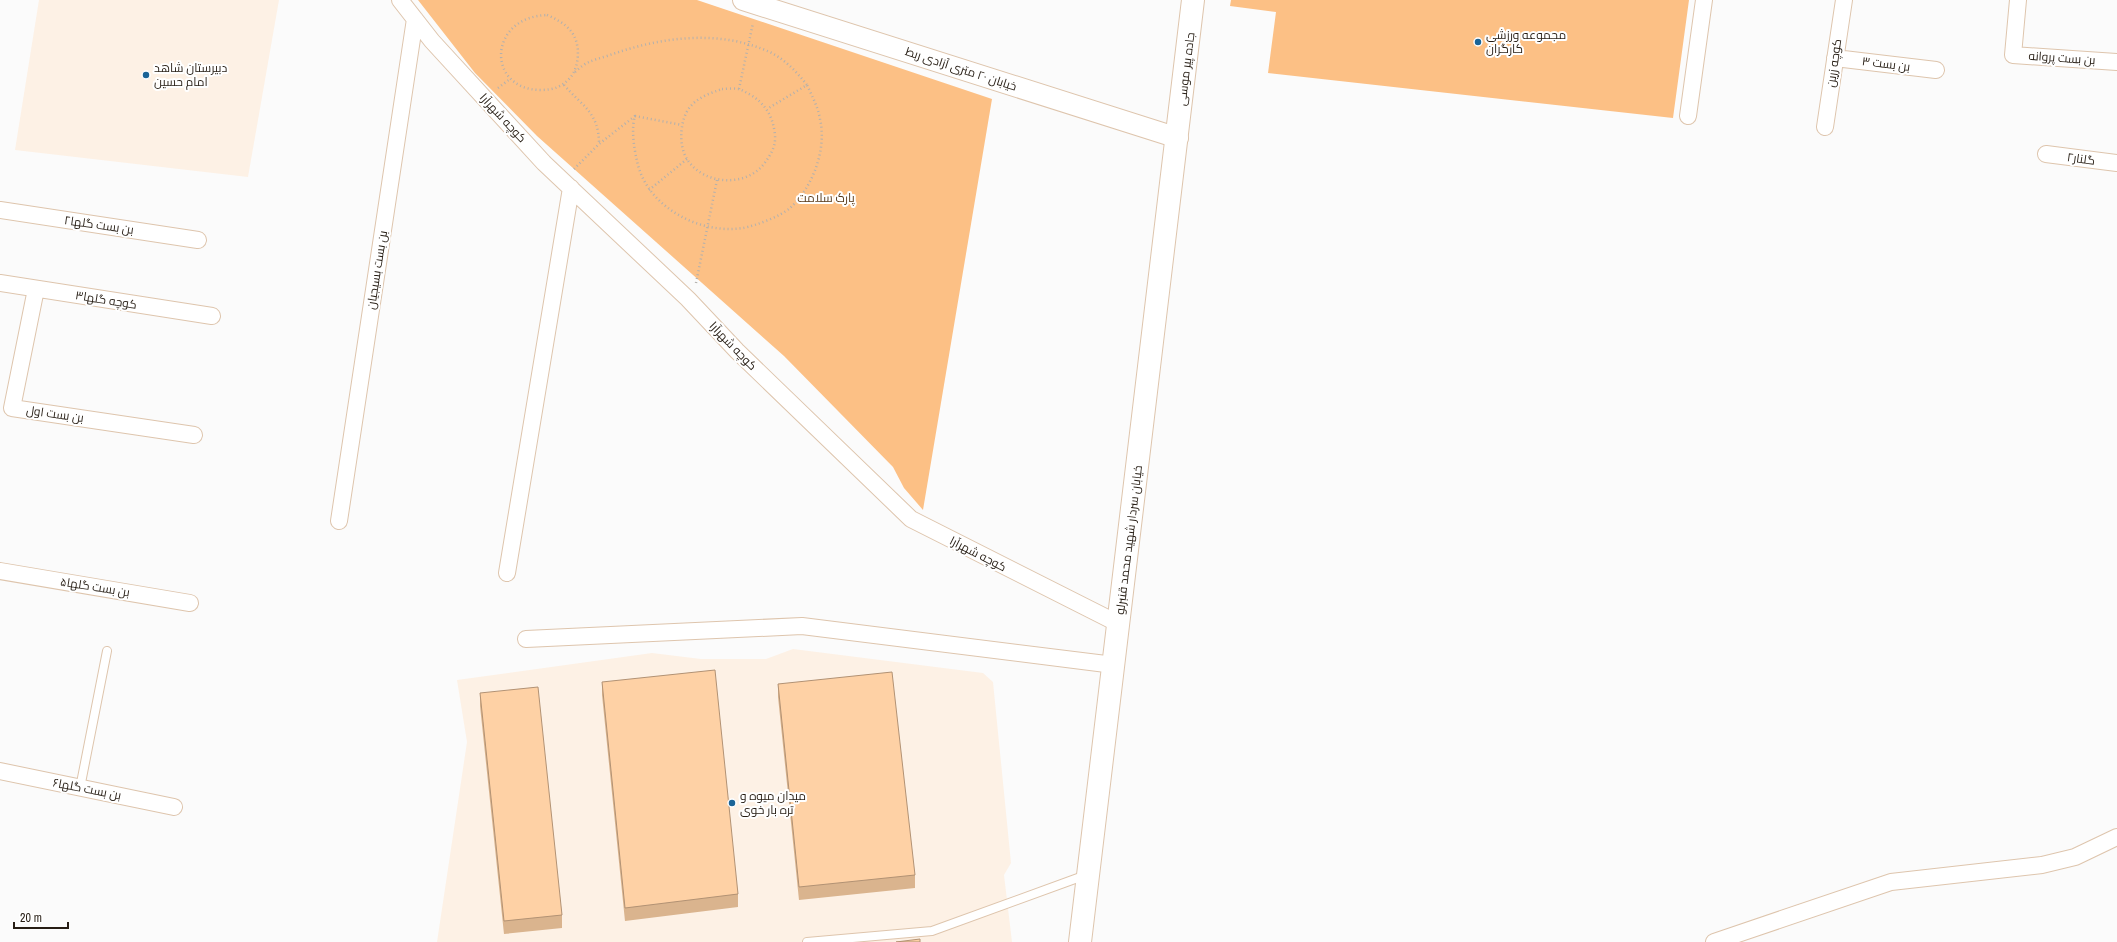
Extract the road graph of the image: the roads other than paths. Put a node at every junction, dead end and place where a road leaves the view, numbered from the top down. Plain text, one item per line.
1 (400, 0) edge
2 (1193, 0) edge
3 (1704, 0) edge
4 (1844, 0) edge
5 (2018, 0) edge
6 (750, 2) edge
7 (415, 19) junction
8 (1835, 58) junction
9 (2117, 62) edge
10 (1936, 70) dead end
11 (1688, 116) dead end
12 (1825, 126) dead end
13 (1178, 138) junction
14 (2046, 154) dead end
15 (2117, 164) edge
16 (567, 184) junction
17 (0, 210) edge
18 (198, 240) dead end
19 (0, 283) edge
20 (36, 289) junction
21 (212, 316) dead end
22 (194, 435) dead end
23 (339, 521) dead end
24 (0, 571) edge
25 (507, 573) dead end
26 (190, 603) dead end
27 (1119, 624) junction
28 (526, 638) dead end
29 (107, 651) dead end
30 (1114, 665) junction
31 (0, 771) edge
32 (80, 788) junction
33 (174, 807) dead end
34 (2117, 837) edge
35 (1089, 874) junction
36 (807, 942) edge
37 (1080, 942) edge
38 (1714, 942) edge

1 - 7 street, کوچه شهرآرا
2 - 13 main road, جاده پیر موسی
3 - 11 street
4 - 8 street, کوچه زرین
5 - 9 street, بن بست پروانه
6 - 13 street, خیابان ۲۰ متری آزادی ربط
7 - 16 street, کوچه شهرآرا
7 - 23 street, بن بست بسیجیان
8 - 10 street, بن بست ۳
8 - 12 street, کوچه زرین
13 - 27 main road, خیابان سردار شهید محمد قنبرلو
14 - 15 street, گلنار۲
16 - 25 street
16 - 27 street, کوچه شهرآرا
17 - 18 street, بن بست گلها۲
19 - 20 street, کوچه گلها۳
20 - 21 street, کوچه گلها۳
20 - 22 street, بن بست اول
24 - 26 street, بن بست گلها۵
27 - 30 main road, خیابان سردار شهید محمد قنبرلو
28 - 30 street
29 - 32 lane
30 - 35 main road, خیابان سردار شهید محمد قنبرلو
31 - 32 street, بن بست گلها۶
32 - 33 street, بن بست گلها۶
34 - 38 street
35 - 36 lane
35 - 37 main road, خیابان سردار شهید محمد قنبرلو

